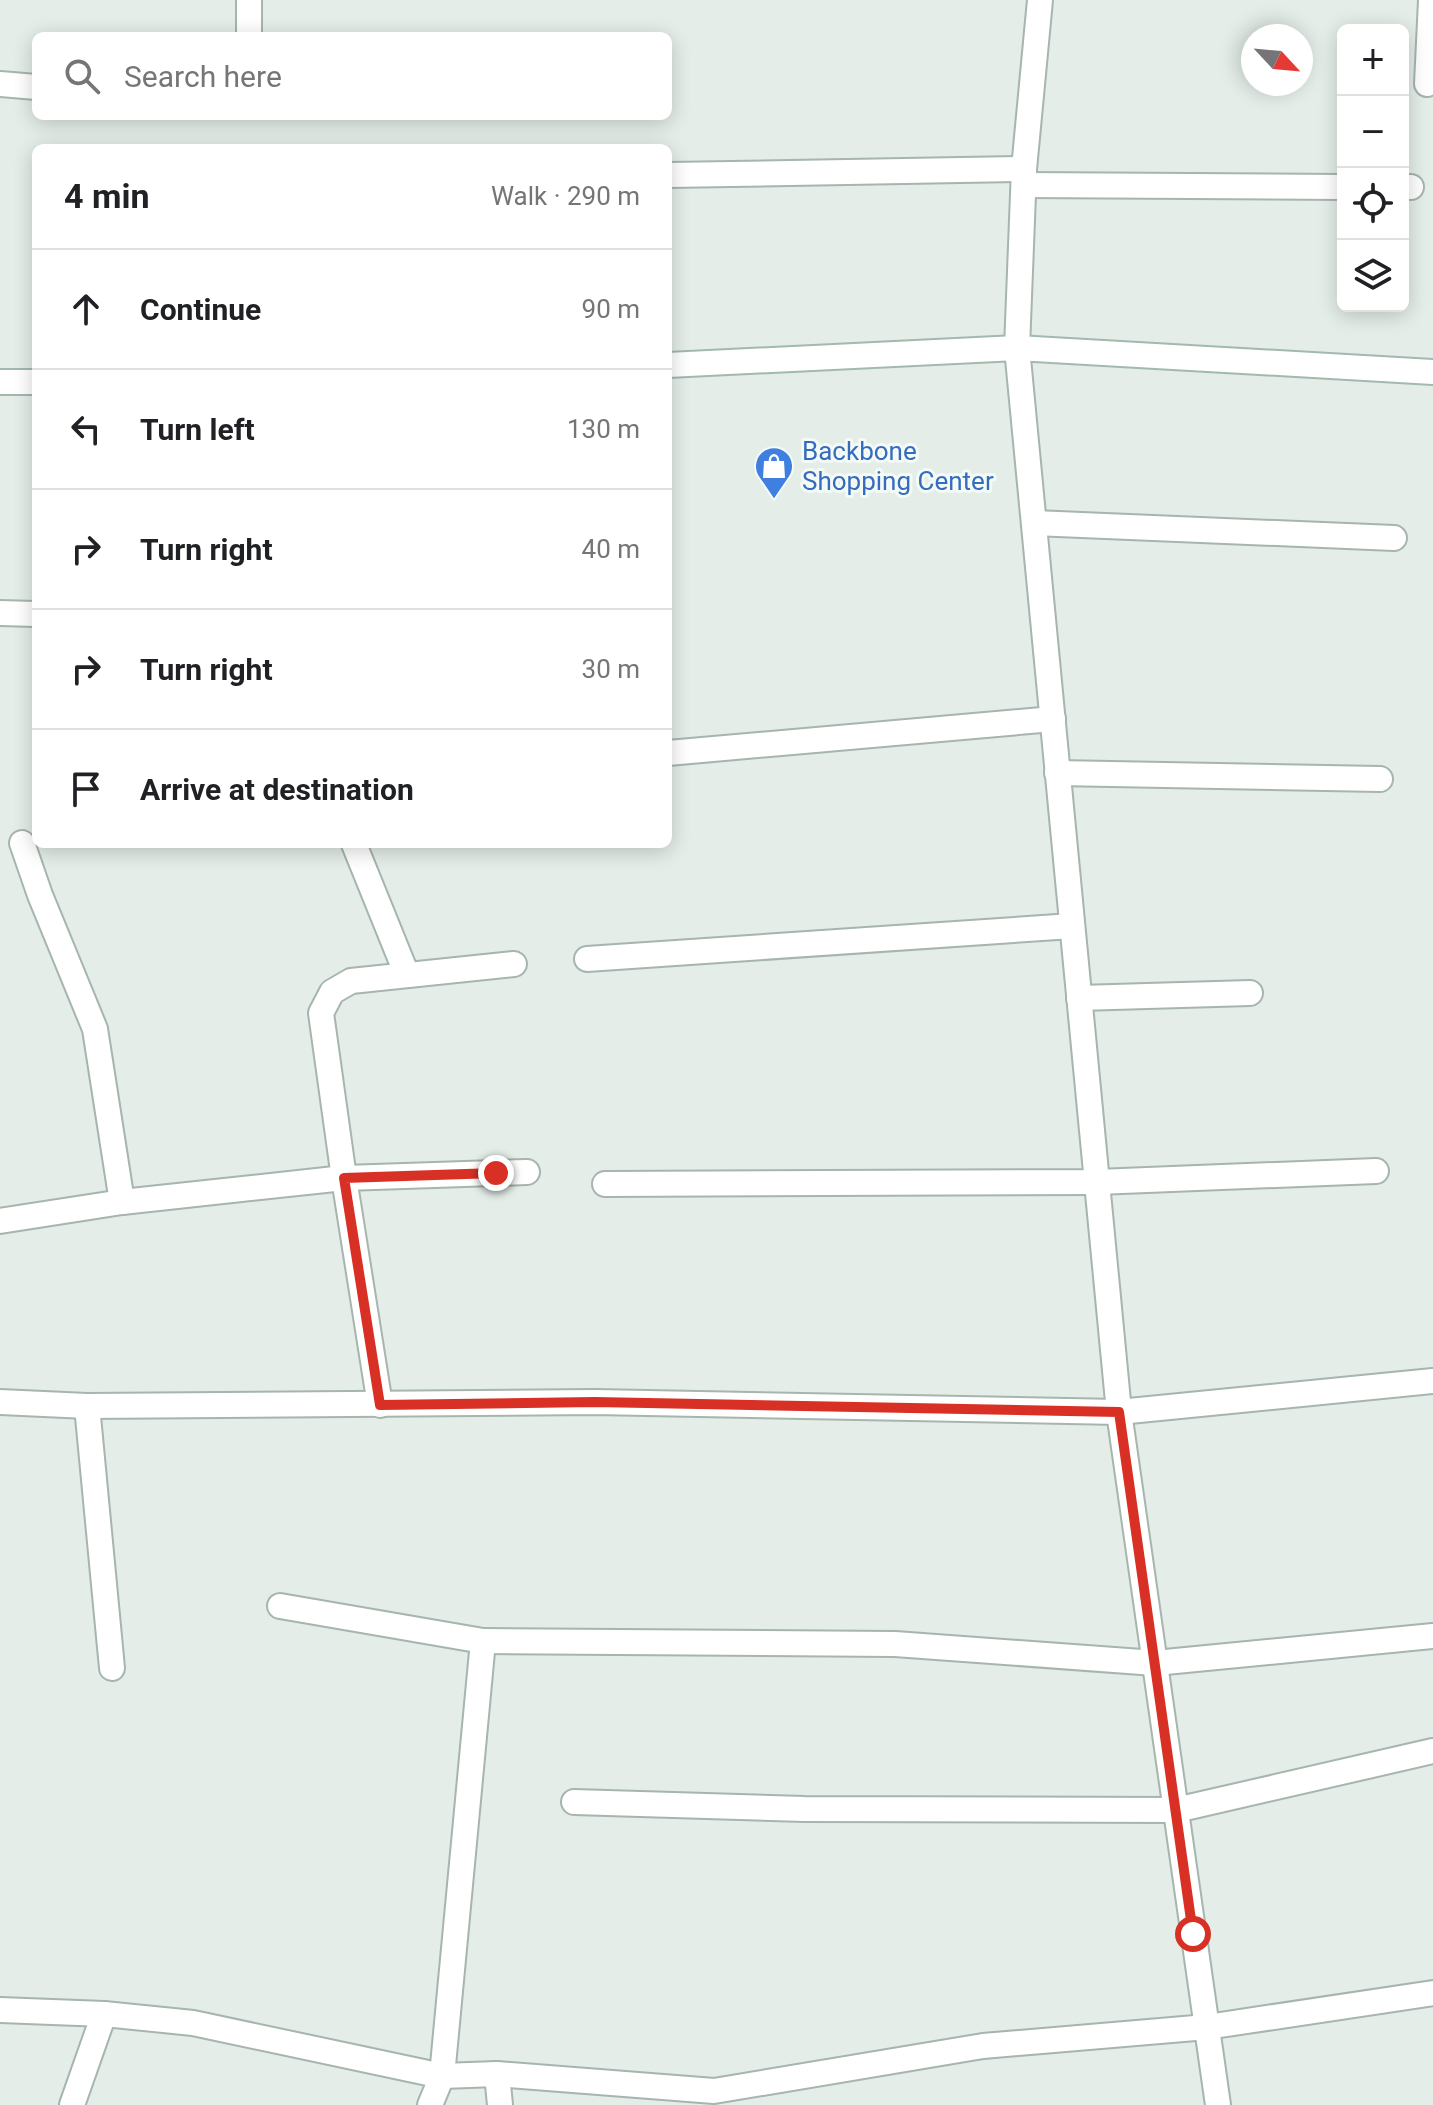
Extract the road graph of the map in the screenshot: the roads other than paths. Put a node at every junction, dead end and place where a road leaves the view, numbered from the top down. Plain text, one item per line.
1 (249, 0) edge
2 (1040, 0) edge
3 (1431, 0) edge
4 (249, 32) edge
5 (0, 84) edge
6 (1427, 84) dead end
7 (32, 87) edge
8 (672, 175) edge
9 (1024, 177) junction
10 (1337, 187) edge
11 (1017, 348) junction
12 (672, 365) edge
13 (1433, 372) edge
14 (0, 382) edge
15 (32, 382) edge
16 (1034, 523) junction
17 (1394, 538) dead end
18 (0, 613) edge
19 (32, 614) edge
20 (1053, 719) junction
21 (672, 753) edge
22 (1057, 773) junction
23 (1380, 779) dead end
24 (19, 844) edge
25 (356, 848) edge
26 (1072, 926) junction
27 (587, 959) dead end
28 (514, 964) dead end
29 (407, 975) junction
30 (1250, 993) dead end
31 (1079, 998) junction
32 (1376, 1171) dead end
33 (527, 1172) dead end
34 (344, 1178) junction
35 (1097, 1182) junction
36 (605, 1184) dead end
37 (122, 1202) junction
38 (0, 1221) edge
39 (1433, 1381) edge
40 (0, 1402) edge
41 (380, 1405) junction
42 (87, 1406) junction
43 (1119, 1412) junction
44 (280, 1606) dead end
45 (1433, 1636) edge
46 (483, 1641) junction
47 (1155, 1663) junction
48 (112, 1668) dead end
49 (1433, 1751) edge
50 (574, 1802) dead end
51 (1176, 1810) junction
52 (1433, 1993) edge
53 (0, 2010) edge
54 (104, 2014) junction
55 (1207, 2027) junction
56 (497, 2074) junction
57 (442, 2076) junction
58 (715, 2098) edge
59 (72, 2105) edge
60 (430, 2105) edge
61 (500, 2105) edge
62 (1218, 2105) edge

1 - 4 street
2 - 9 street
3 - 6 street
5 - 7 street
8 - 9 street
9 - 10 street
9 - 11 street
11 - 12 street
11 - 13 street
11 - 16 street
14 - 15 street
16 - 17 street
16 - 20 street
18 - 19 street
20 - 21 street
20 - 22 street
22 - 23 street
22 - 26 street
24 - 37 street
25 - 29 street
26 - 27 street
26 - 31 street
28 - 29 street
29 - 34 street
30 - 31 street
31 - 35 street
32 - 35 street
33 - 34 street
34 - 37 street
34 - 41 street
35 - 36 street
35 - 43 street
37 - 38 street
39 - 43 street
40 - 42 street
41 - 42 street
41 - 43 street
42 - 48 street
43 - 47 street
44 - 46 street
45 - 47 street
46 - 47 street
46 - 57 street
47 - 51 street
49 - 51 street
50 - 51 street
51 - 55 street
52 - 55 street
53 - 54 street
54 - 57 street
54 - 59 street
55 - 58 street
55 - 62 street
56 - 57 street
56 - 58 street
56 - 61 street
57 - 60 street

